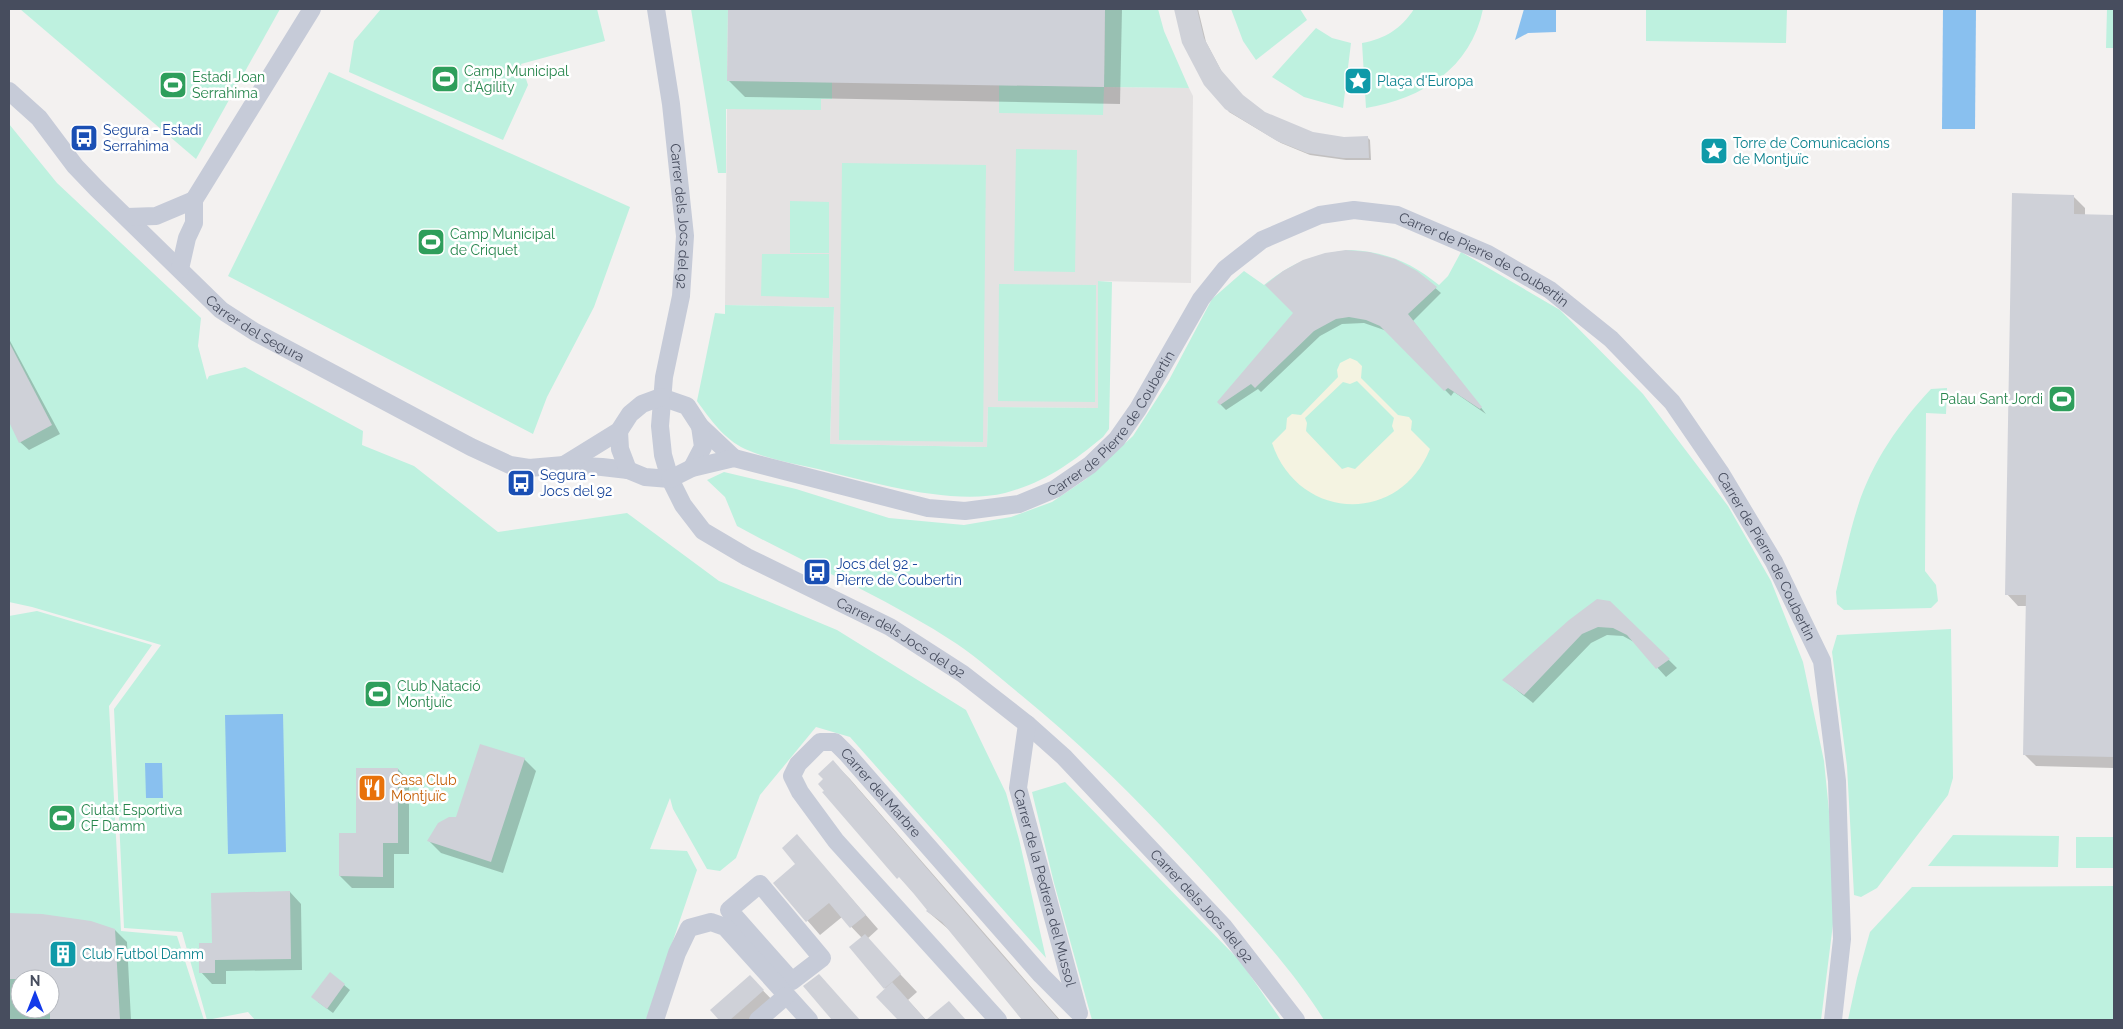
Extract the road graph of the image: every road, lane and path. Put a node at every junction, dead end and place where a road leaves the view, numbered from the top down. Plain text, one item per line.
1 (312, 9) edge
2 (656, 9) edge
3 (9, 91) edge
4 (194, 200) junction
5 (128, 216) junction
6 (180, 269) junction
7 (662, 397) junction
8 (700, 426) junction
9 (619, 432) junction
10 (734, 458) junction
11 (564, 465) junction
12 (692, 468) junction
13 (628, 470) junction
14 (670, 479) junction
15 (1027, 724) junction
16 (729, 910) joint
17 (786, 996) junction
18 (1080, 1017) edge
19 (655, 1020) edge
20 (758, 1020) edge
21 (809, 1020) edge
22 (998, 1020) edge
23 (1296, 1020) edge
24 (1833, 1020) edge

1 - 4 street
2 - 7 street, Carrer dels Jocs del 92
3 - 5 street, Carrer del Segura
4 - 5 street
4 - 6 street
5 - 6 street, Carrer del Segura
6 - 11 street, Carrer del Segura
7 - 8 street, Carrer de Pierre de Coubertin
7 - 9 street, Carrer del Segura
7 - 14 street, Carrer dels Jocs del 92
8 - 10 street, Carrer de Pierre de Coubertin
8 - 12 street
9 - 11 street, Carrer del Segura
9 - 13 street
10 - 12 street, Carrer de Pierre de Coubertin
10 - 24 street, Carrer de Pierre de Coubertin
11 - 13 street, Carrer del Segura
12 - 14 street, Carrer de Pierre de Coubertin
13 - 14 street, Carrer del Segura
14 - 15 street, Carrer dels Jocs del 92
15 - 18 street, Carrer de la Pedrera del Mussol
15 - 23 street, Carrer dels Jocs del 92
16 - 16 street
17 - 19 street
17 - 20 street
17 - 21 street
18 - 22 street, Carrer del Marbre

